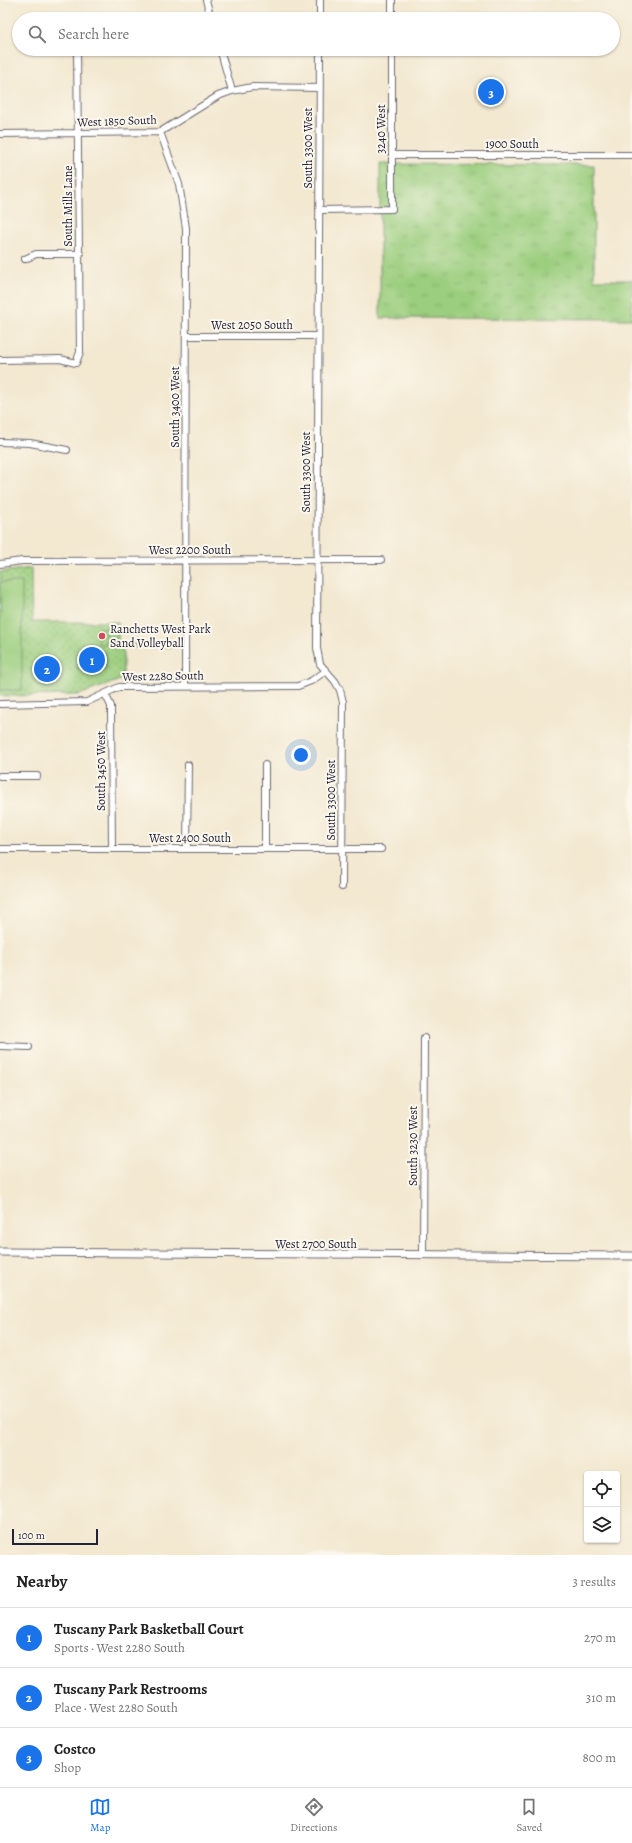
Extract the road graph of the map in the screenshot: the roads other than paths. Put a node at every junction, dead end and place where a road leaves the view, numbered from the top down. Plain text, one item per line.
1 (206, 0) edge
2 (320, 0) edge
3 (392, 0) edge
4 (209, 12) edge
5 (320, 12) edge
6 (392, 12) edge
7 (77, 56) edge
8 (222, 56) edge
9 (320, 56) edge
10 (392, 56) edge
11 (319, 88) junction
12 (232, 91) junction
13 (160, 132) junction
14 (79, 133) junction
15 (0, 134) edge
16 (392, 155) junction
17 (632, 155) edge
18 (319, 210) junction
19 (80, 254) junction
20 (24, 259) dead end
21 (186, 336) junction
22 (318, 336) junction
23 (0, 360) edge
24 (0, 442) edge
25 (67, 450) dead end
26 (317, 560) junction
27 (381, 560) dead end
28 (185, 561) junction
29 (0, 564) edge
30 (326, 671) junction
31 (185, 686) junction
32 (105, 694) junction
33 (0, 704) edge
34 (188, 765) dead end
35 (265, 765) dead end
36 (0, 776) edge
37 (37, 776) dead end
38 (0, 849) edge
39 (112, 849) junction
40 (187, 849) junction
41 (265, 849) junction
42 (342, 849) junction
43 (381, 849) dead end
44 (342, 887) dead end
45 (424, 1038) dead end
46 (0, 1046) edge
47 (29, 1047) dead end
48 (0, 1252) edge
49 (423, 1255) junction
50 (632, 1256) edge

1 - 4 street
2 - 5 street
3 - 6 street
7 - 14 street, South Mills Lane
8 - 12 street
9 - 11 street, South 3300 West
10 - 16 street, 3240 West
11 - 12 street, West 1850 South
11 - 18 street, South 3300 West
12 - 13 street, West 1850 South
13 - 14 street, West 1850 South
13 - 21 street, South 3400 West
14 - 15 street, West 1850 South
14 - 19 street, South Mills Lane
16 - 17 street, 1900 South
16 - 18 street, 3240 West
18 - 22 street, South 3300 West
19 - 20 street
19 - 23 street, South Mills Lane
21 - 22 street, West 2050 South
21 - 28 street, South 3400 West
22 - 26 street, South 3300 West
24 - 25 street
26 - 27 street, West 2200 South
26 - 28 street, West 2200 South
26 - 30 street, South 3300 West
28 - 29 street, West 2200 South
28 - 31 street, South 3400 West
30 - 31 street, West 2280 South
30 - 42 street, South 3300 West
31 - 32 street, West 2280 South
32 - 33 street, West 2280 South
32 - 39 street, South 3450 West
34 - 40 street
35 - 41 street
36 - 37 street
38 - 39 street, West 2400 South
39 - 40 street, West 2400 South
40 - 41 street, West 2400 South
41 - 42 street, West 2400 South
42 - 43 street, West 2400 South
42 - 44 street, South 3300 West
45 - 49 street, South 3230 West
46 - 47 street
48 - 49 street, West 2700 South
49 - 50 street, West 2700 South

